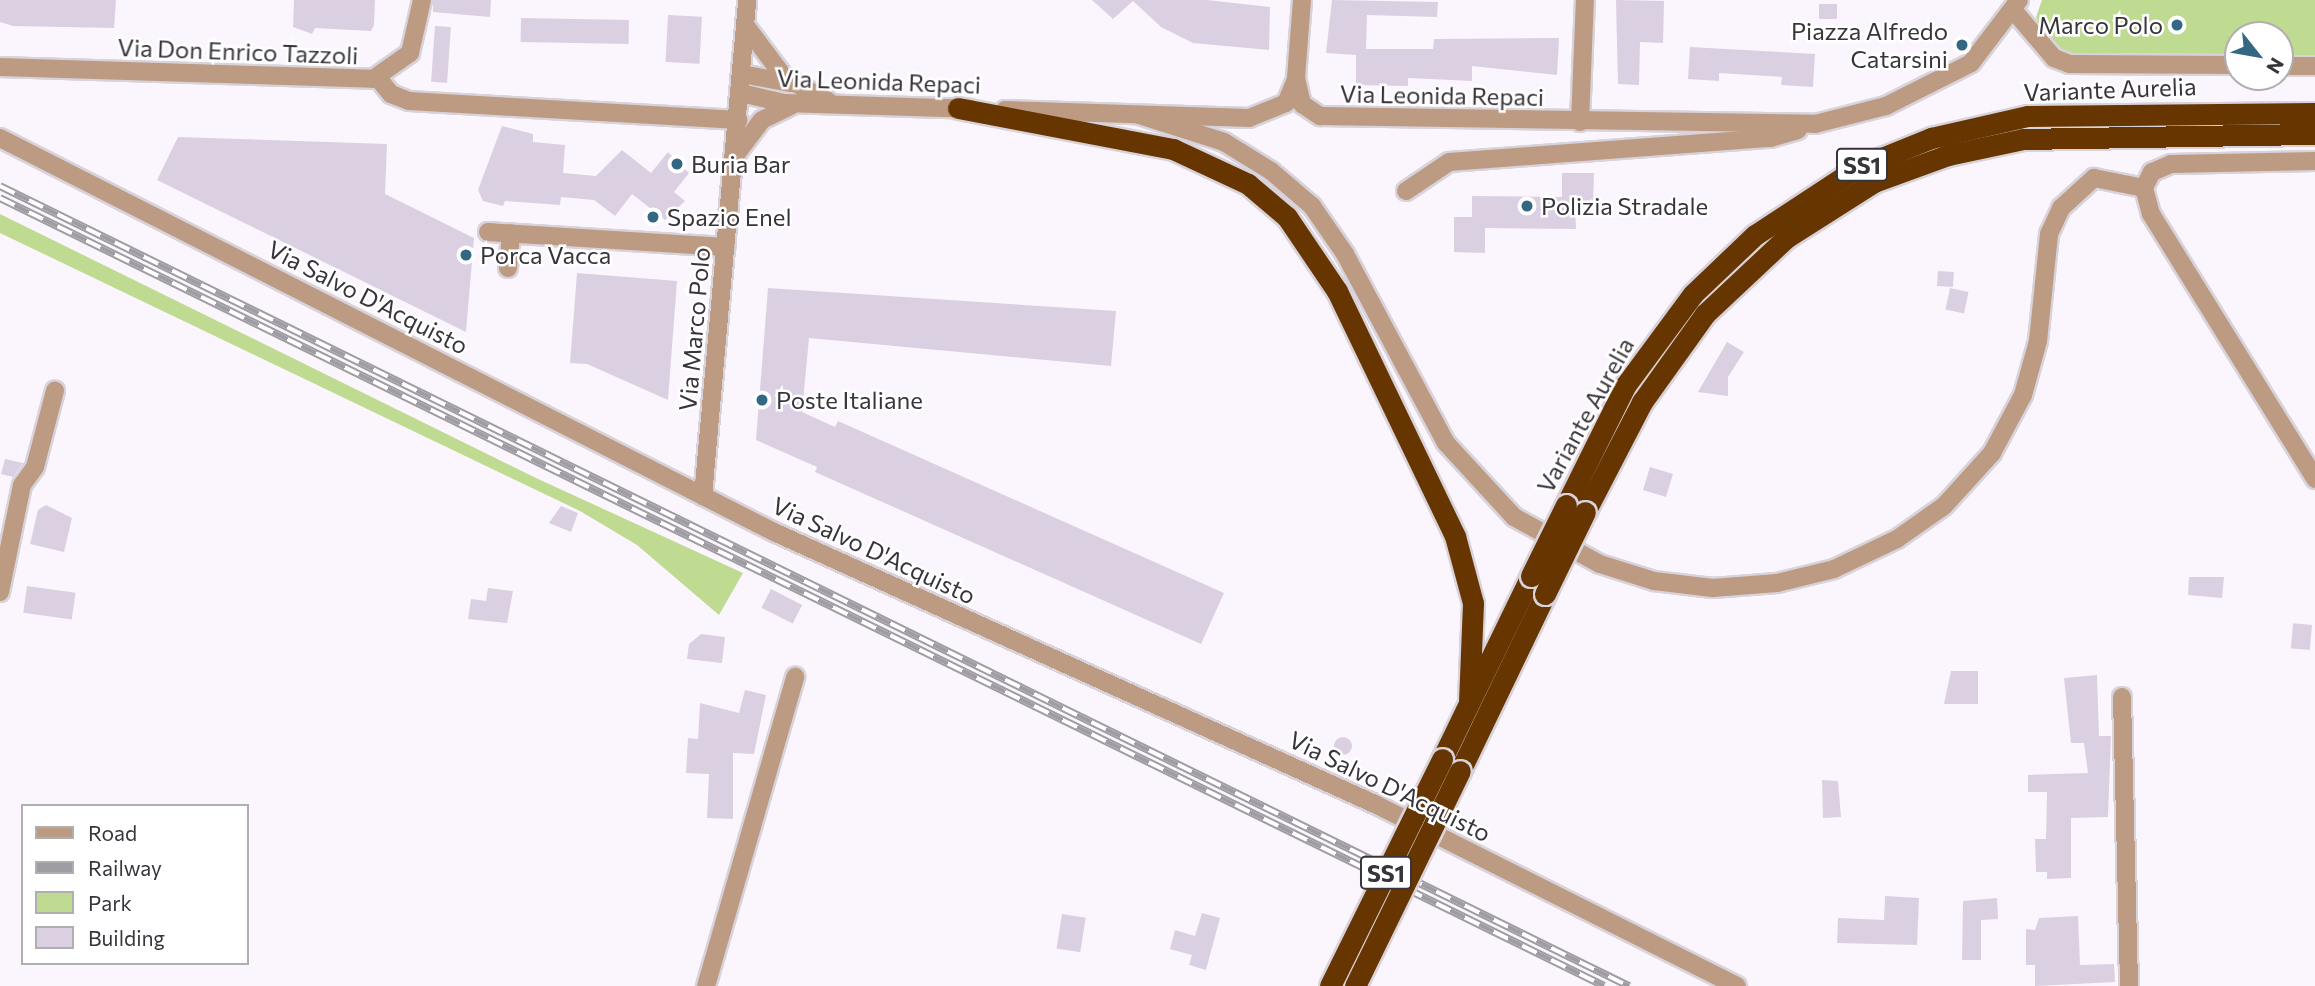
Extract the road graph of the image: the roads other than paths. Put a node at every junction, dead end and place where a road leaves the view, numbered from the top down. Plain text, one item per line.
1 (422, 0) edge
2 (747, 0) edge
3 (1302, 0) edge
4 (1586, 0) edge
5 (2017, 6) edge
6 (745, 24) junction
7 (2224, 65) edge
8 (2294, 66) edge
9 (2315, 66) edge
10 (0, 67) edge
11 (742, 74) junction
12 (378, 78) junction
13 (1296, 78) junction
14 (790, 83) junction
15 (741, 93) junction
16 (828, 101) junction
17 (797, 104) junction
18 (958, 108) junction
19 (2315, 113) edge
20 (1139, 115) junction
21 (738, 120) junction
22 (1580, 122) junction
23 (1815, 124) junction
24 (2315, 134) edge
25 (0, 138) edge
26 (734, 159) junction
27 (2315, 161) edge
28 (2144, 188) junction
29 (1406, 191) dead end
30 (488, 232) dead end
31 (511, 233) junction
32 (726, 247) junction
33 (508, 268) dead end
34 (54, 391) dead end
35 (2315, 479) edge
36 (703, 496) junction
37 (1576, 508) junction
38 (0, 592) edge
39 (795, 677) dead end
40 (2122, 697) dead end
41 (1469, 702) junction
42 (706, 986) edge
43 (1330, 986) edge
44 (1354, 986) edge
45 (1737, 986) edge
46 (2129, 986) edge

1 - 12 street, Via Don Enrico Tazzoli
2 - 6 street, Via Marco Polo
3 - 13 street
4 - 22 street
5 - 7 street
5 - 23 street, Via Leonida Repaci
6 - 11 street, Via Marco Polo
6 - 14 street
8 - 9 street
10 - 12 street, Via Don Enrico Tazzoli
11 - 14 street
11 - 15 street, Via Marco Polo
12 - 21 street
13 - 20 street, Via Leonida Repaci
13 - 22 street, Via Leonida Repaci
14 - 16 street
15 - 17 street, Via Leonida Repaci
15 - 21 street, Via Marco Polo
16 - 17 street, Via Leonida Repaci
16 - 18 street, Via Leonida Repaci
17 - 26 street
18 - 20 street, Via Leonida Repaci
18 - 41 highway
19 - 37 highway, Variante Aurelia / SS1
20 - 28 street
21 - 26 street, Via Marco Polo
22 - 23 street, Via Leonida Repaci
23 - 29 street
24 - 37 highway, Variante Aurelia / SS1
25 - 36 street, Via Salvo D'Acquisto
26 - 32 street, Via Marco Polo
27 - 28 street
28 - 35 street
30 - 31 street
31 - 32 street
31 - 33 street
32 - 36 street, Via Marco Polo
34 - 38 street
36 - 45 street, Via Salvo D'Acquisto
37 - 41 highway, Variante Aurelia / SS1, bridge
37 - 44 highway, Variante Aurelia / SS1, bridge
39 - 42 street
40 - 46 street
41 - 43 highway, Variante Aurelia / SS1, bridge

